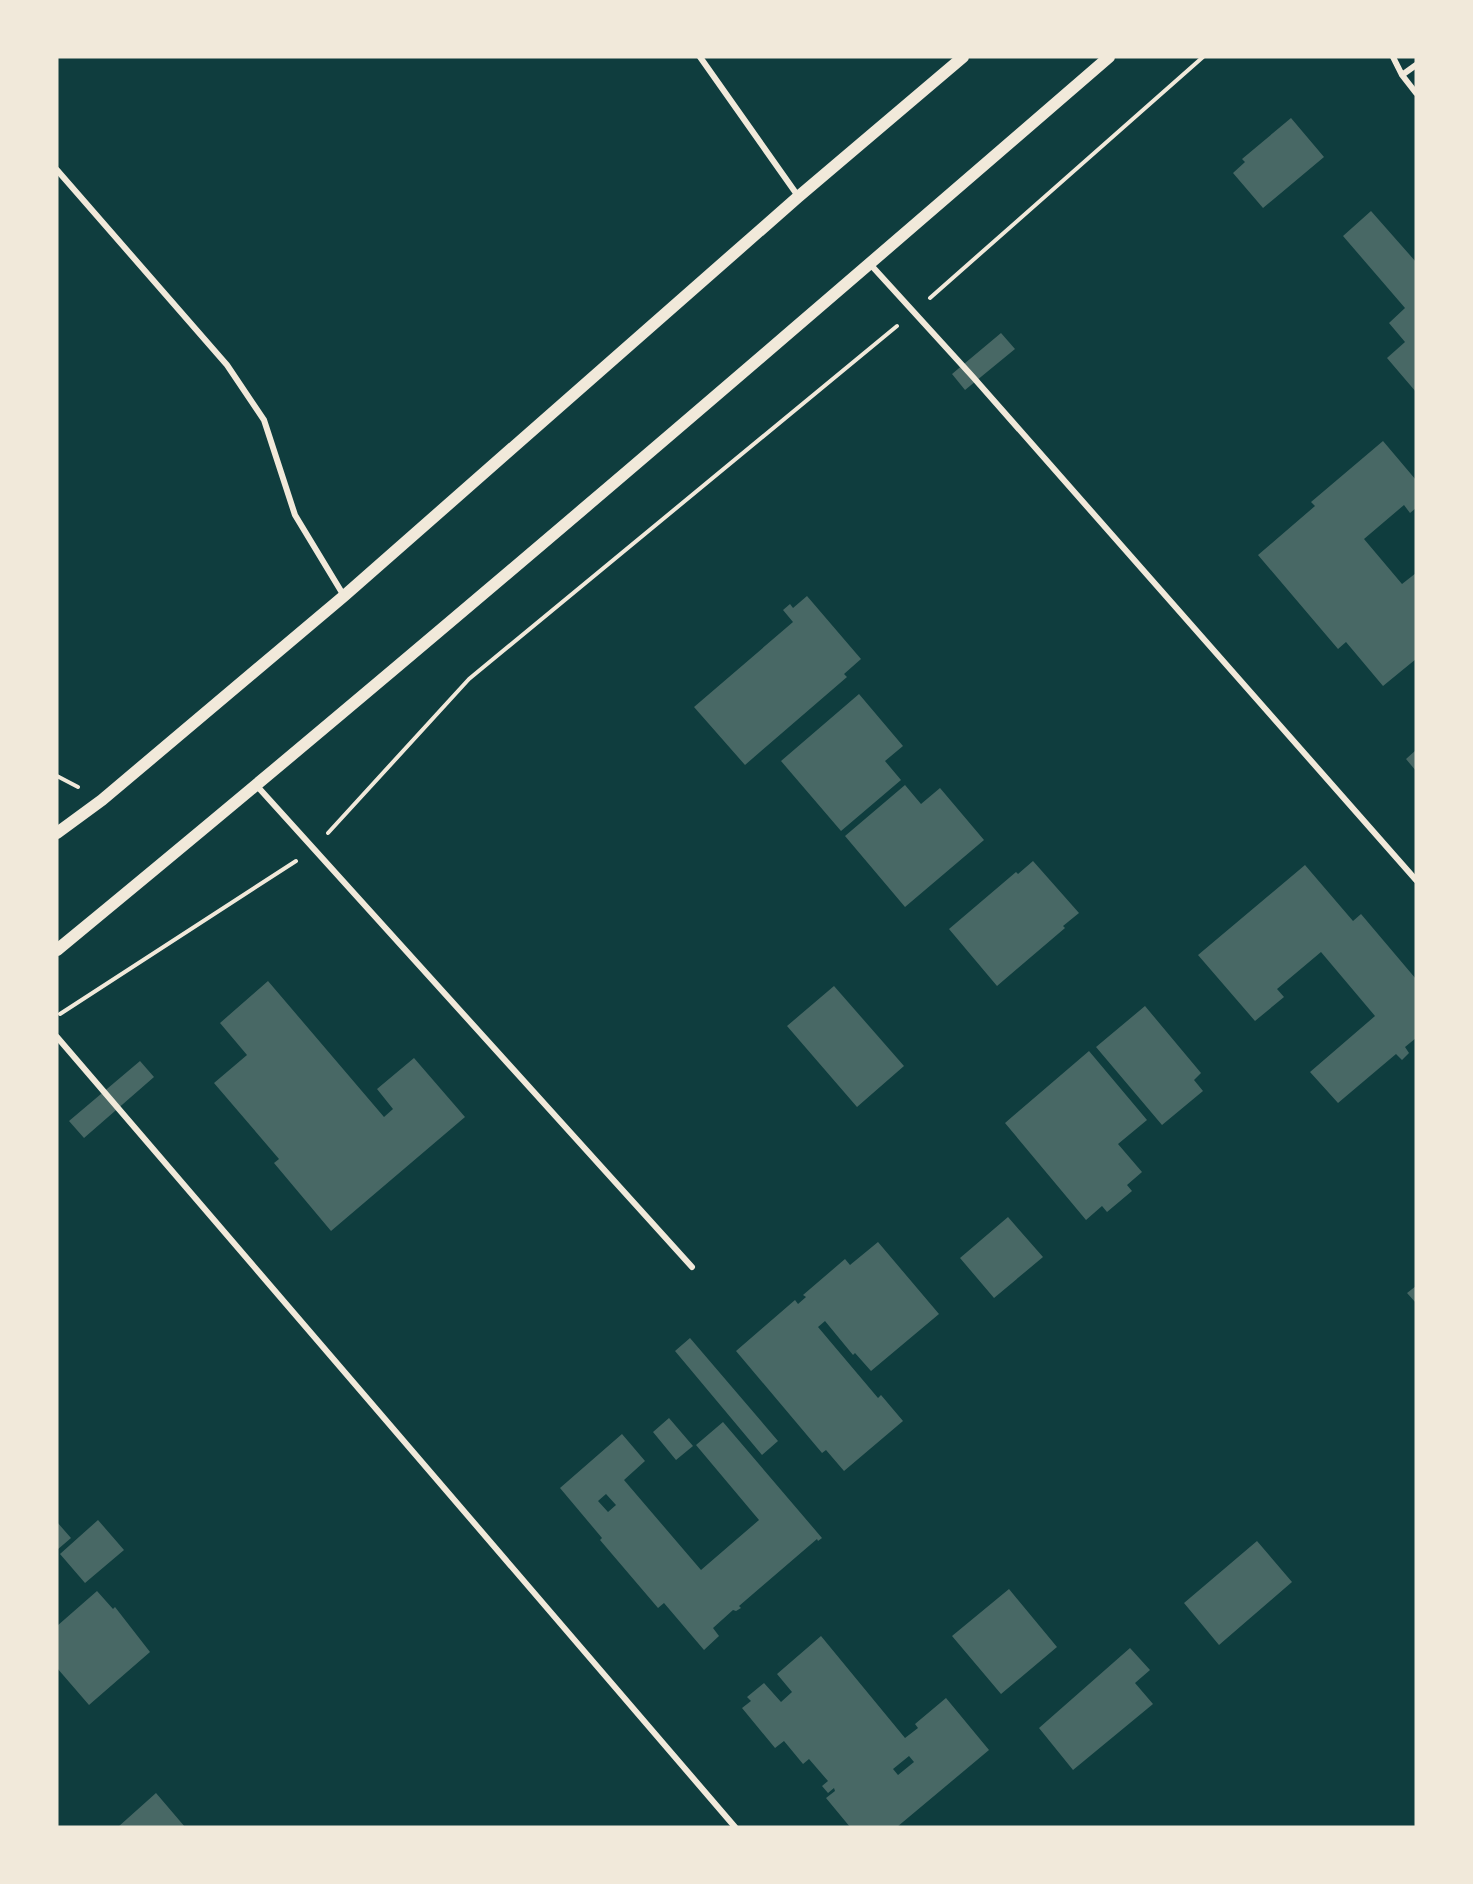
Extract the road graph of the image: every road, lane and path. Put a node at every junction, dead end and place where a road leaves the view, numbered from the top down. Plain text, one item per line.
1 (700, 57) edge
2 (963, 57) edge
3 (1110, 57) edge
4 (1203, 57) edge
5 (1393, 57) edge
6 (1416, 65) edge
7 (1402, 75) junction
8 (1416, 93) edge
9 (57, 170) edge
10 (798, 197) junction
11 (870, 264) junction
12 (914, 312) junction
13 (344, 596) junction
14 (257, 786) junction
15 (57, 832) edge
16 (314, 849) junction
17 (1416, 880) edge
18 (57, 950) edge
19 (57, 1016) edge
20 (57, 1037) edge
21 (692, 1267) dead end
22 (735, 1827) edge

1 - 10 street
2 - 10 main road
3 - 11 main road
4 - 12 path
5 - 7 street
6 - 7 street
7 - 8 street
9 - 13 street
10 - 13 main road
11 - 12 street
11 - 14 main road
12 - 16 path
12 - 17 street
13 - 15 main road
14 - 16 street
14 - 18 main road
16 - 19 path
16 - 21 street
20 - 22 street

